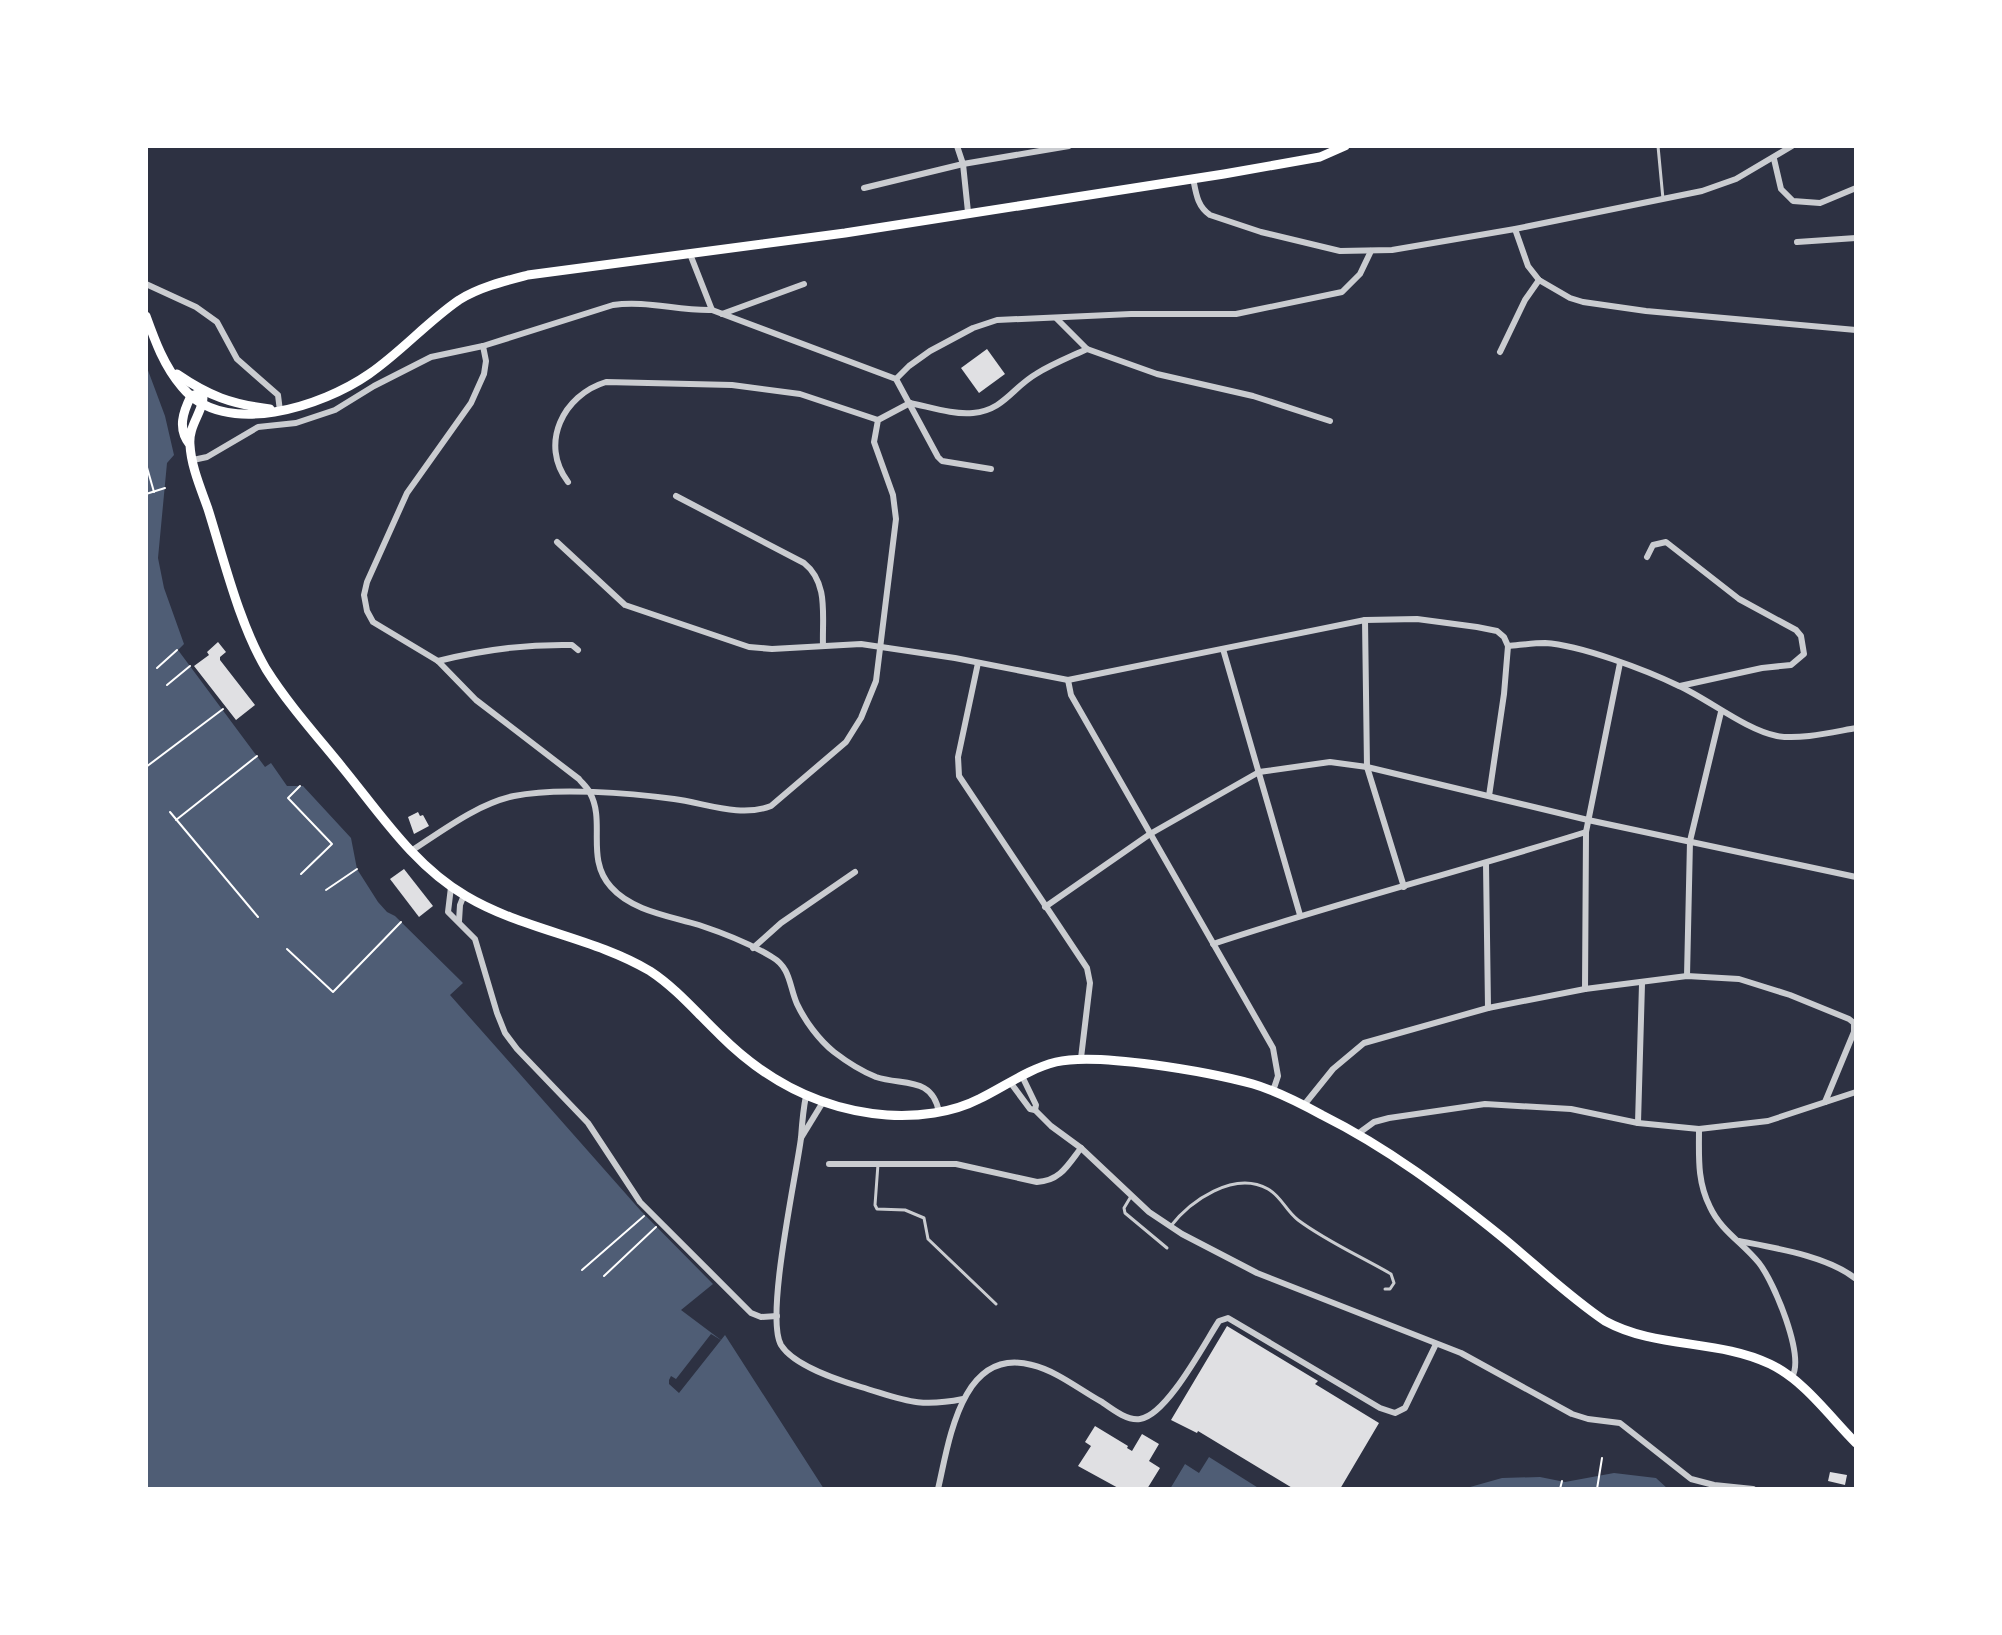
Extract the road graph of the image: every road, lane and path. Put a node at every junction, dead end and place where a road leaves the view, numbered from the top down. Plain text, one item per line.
1 (957, 146) edge
2 (1069, 146) edge
3 (1345, 146) edge
4 (1658, 146) edge
5 (1792, 146) edge
6 (1774, 159) junction
7 (963, 164) junction
8 (1193, 178) junction
9 (864, 188) dead end
10 (1856, 188) edge
11 (1663, 199) junction
12 (968, 212) junction
13 (1515, 229) junction
14 (1856, 238) edge
15 (1797, 242) dead end
16 (1371, 251) junction
17 (690, 254) junction
18 (1539, 280) junction
19 (146, 284) edge
20 (804, 284) dead end
21 (712, 310) junction
22 (722, 314) junction
23 (146, 316) edge
24 (1057, 319) junction
25 (1856, 330) edge
26 (483, 346) junction
27 (1087, 349) junction
28 (1500, 352) dead end
29 (170, 370) junction
30 (896, 379) junction
31 (203, 392) junction
32 (191, 396) junction
33 (204, 403) junction
34 (910, 403) junction
35 (280, 411) junction
36 (878, 420) junction
37 (1330, 421) dead end
38 (190, 445) junction
39 (193, 460) junction
40 (146, 464) edge
41 (991, 469) dead end
42 (568, 482) dead end
43 (165, 488) dead end
44 (154, 492) junction
45 (146, 494) edge
46 (676, 496) dead end
47 (557, 542) dead end
48 (1647, 557) dead end
49 (1365, 620) junction
50 (823, 646) junction
51 (1508, 646) junction
52 (882, 647) junction
53 (1223, 649) junction
54 (177, 650) dead end
55 (578, 650) dead end
56 (438, 661) junction
57 (978, 663) junction
58 (1620, 663) junction
59 (190, 666) dead end
60 (157, 668) dead end
61 (1068, 680) junction
62 (167, 685) dead end
63 (1680, 686) junction
64 (223, 709) dead end
65 (1721, 712) junction
66 (1856, 728) edge
67 (257, 756) dead end
68 (146, 767) edge
69 (1367, 767) junction
70 (1259, 772) junction
71 (300, 786) dead end
72 (590, 793) junction
73 (1489, 796) junction
74 (170, 812) dead end
75 (176, 820) junction
76 (1588, 820) junction
77 (1586, 832) junction
78 (1150, 834) junction
79 (1690, 841) junction
80 (411, 851) junction
81 (1486, 864) junction
82 (357, 869) dead end
83 (855, 872) dead end
84 (301, 874) dead end
85 (1856, 877) edge
86 (451, 887) junction
87 (1404, 887) junction
88 (326, 890) dead end
89 (464, 895) junction
90 (1045, 907) junction
91 (1300, 915) junction
92 (258, 917) dead end
93 (459, 921) junction
94 (401, 922) dead end
95 (1213, 944) junction
96 (753, 948) junction
97 (287, 949) dead end
98 (1687, 976) junction
99 (1642, 984) junction
100 (1585, 989) junction
101 (1488, 1008) junction
102 (1081, 1058) junction
103 (1022, 1076) junction
104 (1010, 1082) junction
105 (1273, 1091) junction
106 (1856, 1092) edge
107 (806, 1096) junction
108 (823, 1102) junction
109 (1825, 1102) junction
110 (1304, 1105) junction
111 (1035, 1110) junction
112 (939, 1112) junction
113 (1638, 1123) junction
114 (1699, 1129) junction
115 (1359, 1133) junction
116 (801, 1138) junction
117 (1081, 1148) junction
118 (829, 1164) dead end
119 (878, 1164) junction
120 (1133, 1195) junction
121 (645, 1215) dead end
122 (657, 1227) dead end
123 (1170, 1227) junction
124 (1736, 1240) junction
125 (1167, 1248) dead end
126 (582, 1270) dead end
127 (604, 1276) dead end
128 (1854, 1276) edge
129 (1385, 1289) dead end
130 (996, 1304) dead end
131 (777, 1316) junction
132 (1436, 1344) junction
133 (1792, 1377) junction
134 (963, 1399) junction
135 (1856, 1443) edge
136 (1602, 1458) dead end
137 (1562, 1481) dead end
138 (938, 1489) edge
139 (1560, 1489) edge
140 (1597, 1489) edge
141 (1753, 1489) edge

1 - 7 street
2 - 7 street
3 - 8 main road
4 - 11 lane
5 - 6 street
6 - 10 street
6 - 11 street
7 - 9 street
7 - 12 street
8 - 12 main road
8 - 16 street
11 - 13 street
12 - 17 main road
13 - 16 street
13 - 18 street
14 - 15 street
16 - 24 street
17 - 21 street
17 - 35 main road
18 - 25 street
18 - 28 street
19 - 35 street
20 - 22 street
21 - 22 street
21 - 26 street
22 - 30 street
23 - 29 main road
24 - 27 street
24 - 30 street
26 - 39 street
26 - 56 street
27 - 34 street
27 - 37 street
29 - 31 main road
29 - 32 main road
30 - 34 street
31 - 32 main road
31 - 33 main road
31 - 35 main road
32 - 33 main road
32 - 38 main road
33 - 35 main road
33 - 38 main road
34 - 36 street
34 - 41 street
36 - 42 street
36 - 52 street
38 - 39 main road
39 - 80 main road
40 - 44 path
43 - 44 path
44 - 45 path
46 - 50 street
47 - 50 street
48 - 63 street
49 - 51 street
49 - 53 street
49 - 69 street
50 - 52 street
51 - 58 street
51 - 73 street
52 - 57 street
52 - 72 street
53 - 61 street
53 - 70 street
54 - 60 path
55 - 56 street
56 - 72 street
57 - 61 street
57 - 90 street
58 - 63 street
58 - 76 street
59 - 62 path
61 - 78 street
63 - 65 street
64 - 68 path
65 - 66 street
65 - 79 street
67 - 75 path
69 - 70 street
69 - 73 street
69 - 87 street
70 - 78 street
70 - 91 street
71 - 84 path
72 - 80 street
72 - 96 street
73 - 76 street
74 - 75 path
75 - 92 path
76 - 77 street
76 - 79 street
77 - 81 street
77 - 100 street
78 - 90 street
78 - 95 street
79 - 85 street
79 - 98 street
80 - 86 main road
81 - 87 street
81 - 101 street
82 - 88 path
83 - 96 street
86 - 89 main road
86 - 93 street
87 - 91 street
89 - 93 street
89 - 107 main road
90 - 102 street
91 - 95 street
93 - 131 street
94 - 97 path
95 - 105 street
96 - 112 street
98 - 99 street
98 - 109 street
99 - 100 street
99 - 113 street
100 - 101 street
101 - 110 street
102 - 103 main road
102 - 105 main road
103 - 104 main road
103 - 111 street
104 - 111 street
104 - 112 main road
105 - 110 main road
106 - 109 street
107 - 108 main road
107 - 116 street
108 - 112 main road
108 - 116 street
109 - 114 street
110 - 115 main road
111 - 117 street
113 - 114 street
113 - 115 street
114 - 124 street
115 - 133 main road
116 - 131 street
117 - 119 street
117 - 120 street
118 - 119 street
119 - 130 lane
120 - 123 street
120 - 125 lane
121 - 126 path
122 - 127 path
123 - 129 lane
123 - 132 street
124 - 128 street
124 - 133 street
131 - 134 street
132 - 134 street
132 - 141 street
133 - 135 main road
134 - 138 street
136 - 140 path
137 - 139 path

